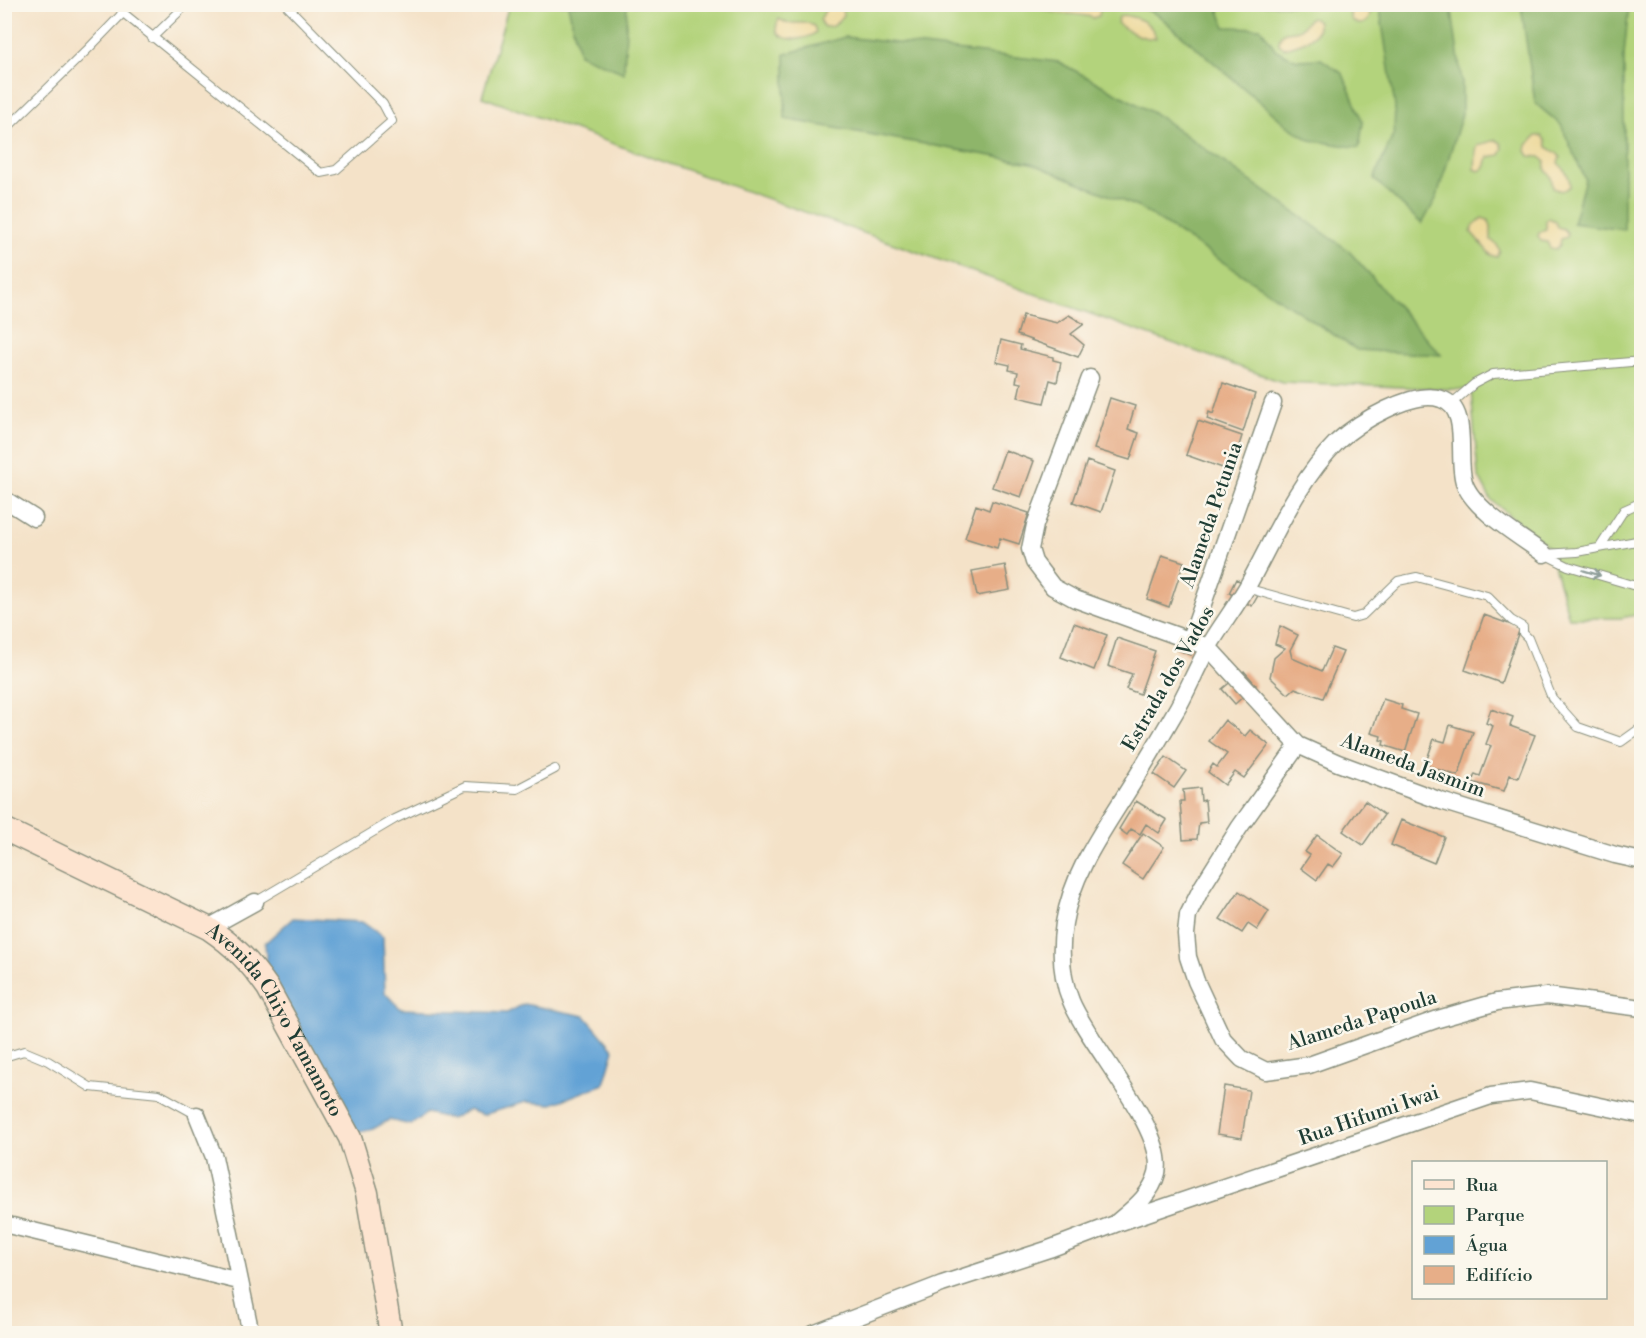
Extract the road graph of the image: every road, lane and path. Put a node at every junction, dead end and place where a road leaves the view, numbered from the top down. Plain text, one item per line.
1 (187, 4) edge
2 (285, 4) edge
3 (125, 8) edge
4 (152, 38) junction
5 (4, 131) edge
6 (1641, 361) edge
7 (1090, 378) dead end
8 (1273, 403) dead end
9 (1451, 404) junction
10 (4, 500) edge
11 (1641, 502) edge
12 (34, 518) dead end
13 (1641, 540) edge
14 (1600, 547) junction
15 (1544, 554) junction
16 (1641, 585) edge
17 (1246, 588) junction
18 (1641, 637) edge
19 (1190, 640) junction
20 (1208, 647) junction
21 (1641, 649) edge
22 (1641, 727) edge
23 (1298, 745) junction
24 (555, 769) dead end
25 (4, 829) edge
26 (1641, 861) edge
27 (255, 902) joint
28 (208, 928) junction
29 (1641, 1008) edge
30 (4, 1057) edge
31 (197, 1115) joint
32 (1641, 1115) edge
33 (4, 1224) edge
34 (1115, 1224) junction
35 (239, 1281) junction
36 (251, 1334) edge
37 (391, 1334) edge
38 (813, 1334) edge

1 - 4 lane
2 - 4 lane
3 - 4 lane
3 - 5 lane
6 - 9 lane
7 - 19 street
8 - 19 street, Alameda Petunia
9 - 15 street
9 - 17 street, Estrada dos Vados
10 - 12 street
11 - 14 lane
13 - 14 lane
14 - 15 lane
15 -> 16 lane
17 - 20 street, Estrada dos Vados
17 - 22 lane
18 - 21 lane
19 - 20 street
20 - 23 street, Alameda Jasmim
20 - 34 street, Estrada dos Vados
23 - 26 street, Alameda Jasmim
23 - 29 street, Alameda Papoula
24 - 27 lane
25 - 28 street, Avenida Chiyo Yamamoto
27 - 28 street
28 - 37 street, Avenida Chiyo Yamamoto
30 - 31 lane
31 - 35 street
32 - 34 street, Rua Hifumi Iwai
33 - 35 street
34 - 38 street, Rua Hifumi Iwai
35 - 36 street

